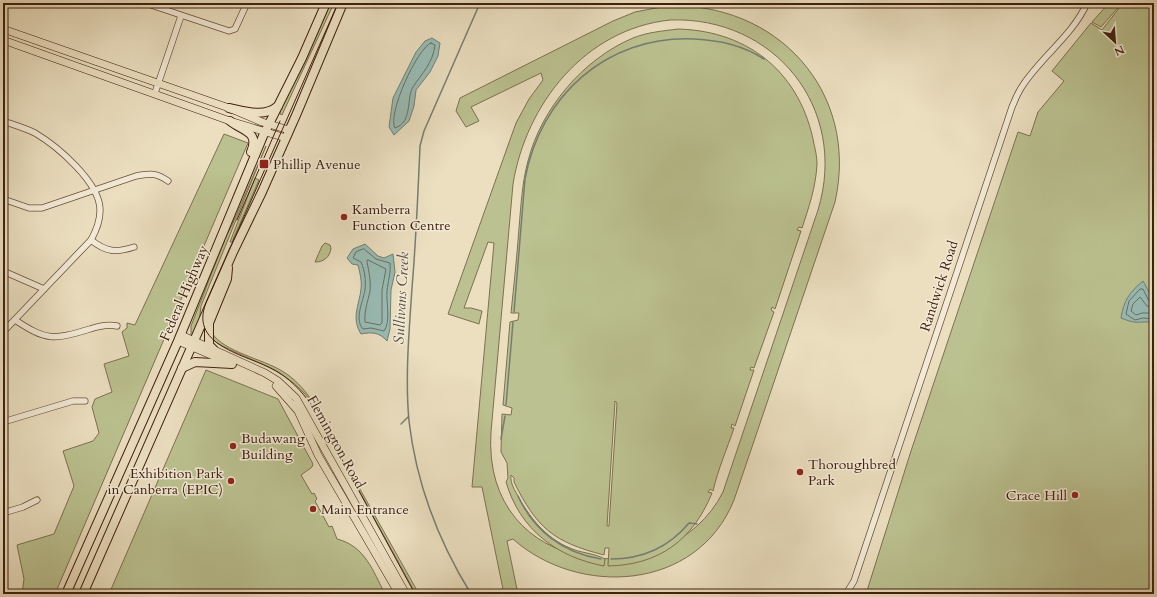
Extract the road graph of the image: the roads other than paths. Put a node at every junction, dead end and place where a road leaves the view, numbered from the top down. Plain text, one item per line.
1 (145, 3) edge
2 (247, 3) edge
3 (326, 3) edge
4 (343, 3) edge
5 (1087, 3) edge
6 (181, 16) junction
7 (3, 29) edge
8 (3, 40) edge
9 (158, 83) junction
10 (155, 93) junction
11 (278, 106) junction
12 (229, 108) junction
13 (3, 121) edge
14 (230, 121) junction
15 (267, 128) junction
16 (288, 134) junction
17 (168, 181) dead end
18 (95, 190) junction
19 (238, 194) junction
20 (3, 198) edge
21 (91, 240) junction
22 (134, 247) dead end
23 (228, 263) junction
24 (3, 271) edge
25 (44, 290) junction
26 (15, 320) junction
27 (117, 326) dead end
28 (3, 332) edge
29 (180, 338) junction
30 (193, 344) junction
31 (214, 350) junction
32 (232, 364) junction
33 (182, 368) junction
34 (85, 401) dead end
35 (3, 422) edge
36 (37, 500) dead end
37 (3, 513) edge
38 (66, 594) edge
39 (83, 594) edge
40 (399, 594) edge
41 (406, 594) edge
42 (846, 594) edge

1 - 6 street
2 - 6 street
3 - 11 highway, Federal Highway
4 - 16 highway, Federal Highway
5 - 42 street, Randwick Road
6 - 9 street
7 - 9 main road
8 - 10 main road
9 - 10 street
9 - 12 main road
10 - 14 main road
11 - 12 highway
11 - 15 highway, Federal Highway
12 - 15 main road
13 - 18 street
14 - 15 main road
14 - 19 highway
15 - 16 main road
15 - 19 highway, Federal Highway
16 - 23 highway, Federal Highway
17 - 18 street
18 - 20 street
18 - 21 street
19 - 29 highway, Federal Highway
21 - 22 street
21 - 25 street
23 - 30 highway, Federal Highway
23 - 31 highway
24 - 25 street
25 - 26 street
26 - 27 street
26 - 28 street
29 - 30 main road, Flemington Road
29 - 38 highway, Federal Highway
30 - 31 main road, Flemington Road
30 - 32 main road, Flemington Road
30 - 33 highway, Federal Highway
31 - 41 main road, Flemington Road
32 - 33 highway
32 - 40 main road, Flemington Road
33 - 39 highway, Federal Highway
34 - 35 street
36 - 37 street

